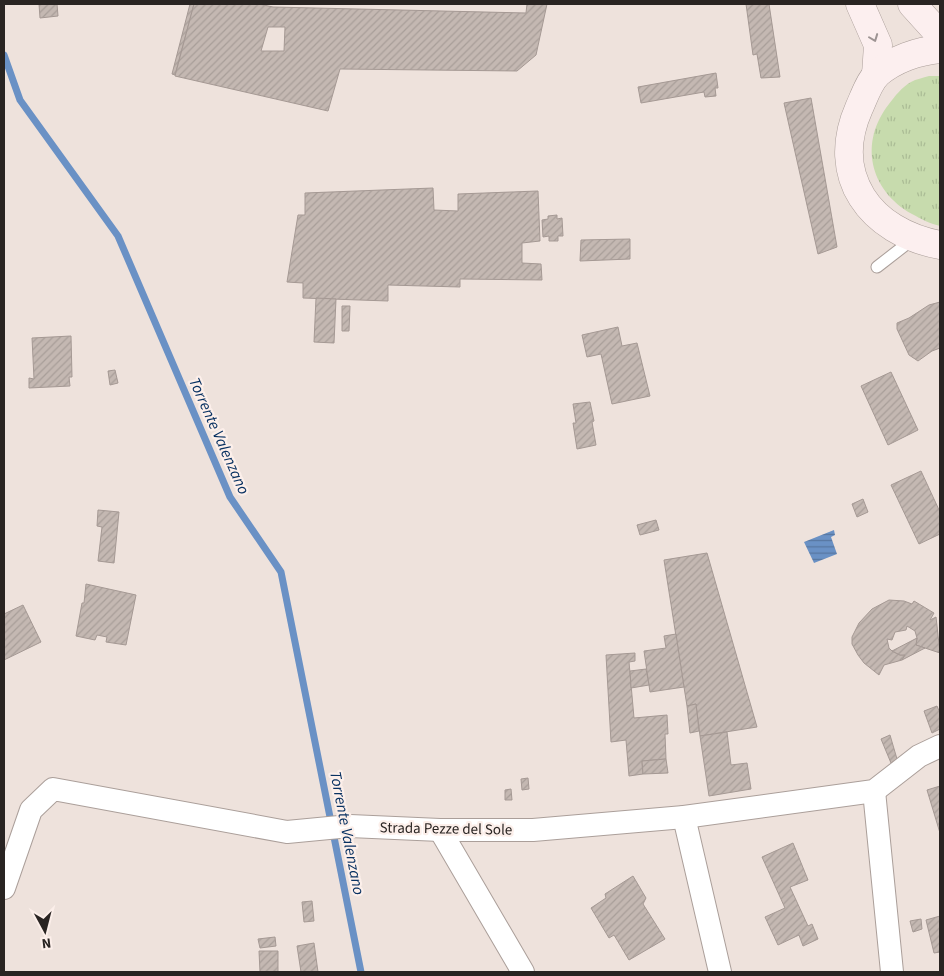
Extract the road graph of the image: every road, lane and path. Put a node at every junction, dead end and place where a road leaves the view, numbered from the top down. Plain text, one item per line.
1 (860, 4) edge
2 (912, 4) edge
3 (940, 35) edge
4 (940, 49) edge
5 (876, 75) junction
6 (928, 241) edge
7 (877, 267) dead end
8 (940, 746) edge
9 (874, 791) junction
10 (684, 817) junction
11 (440, 830) junction
12 (4, 888) edge
13 (523, 972) edge
14 (720, 972) edge
15 (892, 972) edge

1 -> 5 main road
2 - 3 main road
4 - 5 main road
5 - 6 main road
6 - 7 lane
8 - 9 street
9 - 10 street, Strada Pezze del Sole
9 - 15 street
10 - 11 street, Strada Pezze del Sole
10 - 14 street
11 - 12 street, Strada Pezze del Sole
11 - 13 street

